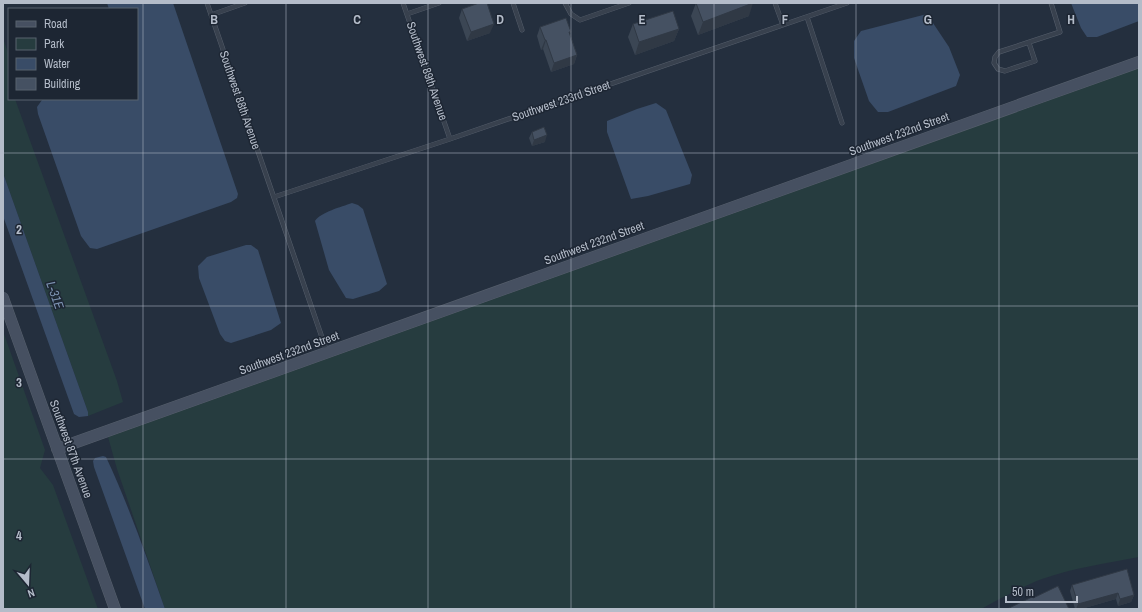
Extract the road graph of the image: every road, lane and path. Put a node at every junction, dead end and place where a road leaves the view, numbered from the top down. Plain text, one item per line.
1 (207, 3) edge
2 (245, 3) edge
3 (403, 3) edge
4 (439, 3) edge
5 (513, 3) edge
6 (566, 3) edge
7 (629, 3) edge
8 (775, 3) edge
9 (847, 3) edge
10 (1050, 3) edge
11 (407, 14) junction
12 (211, 15) junction
13 (807, 17) junction
14 (783, 25) junction
15 (522, 30) dead end
16 (1029, 43) junction
17 (1139, 62) edge
18 (842, 123) dead end
19 (450, 139) junction
20 (274, 197) junction
21 (3, 298) edge
22 (327, 353) junction
23 (57, 449) junction
24 (115, 609) edge

1 - 12 lane, Southwest 88th Avenue
2 - 12 lane
3 - 11 lane, Southwest 89th Avenue
4 - 11 lane
5 - 15 lane
6 - 7 lane
8 - 14 lane
9 - 13 lane, Southwest 233rd Street
10 - 16 lane
11 - 19 lane, Southwest 89th Avenue
12 - 20 lane, Southwest 88th Avenue
13 - 14 lane, Southwest 233rd Street
13 - 18 lane
14 - 19 lane, Southwest 233rd Street
16 - 16 lane
17 - 22 street, Southwest 232nd Street
19 - 20 lane, Southwest 233rd Street
20 - 22 lane, Southwest 88th Avenue
21 - 23 street, Southwest 87th Avenue
22 - 23 street, Southwest 232nd Street
23 - 24 street, Southwest 87th Avenue

